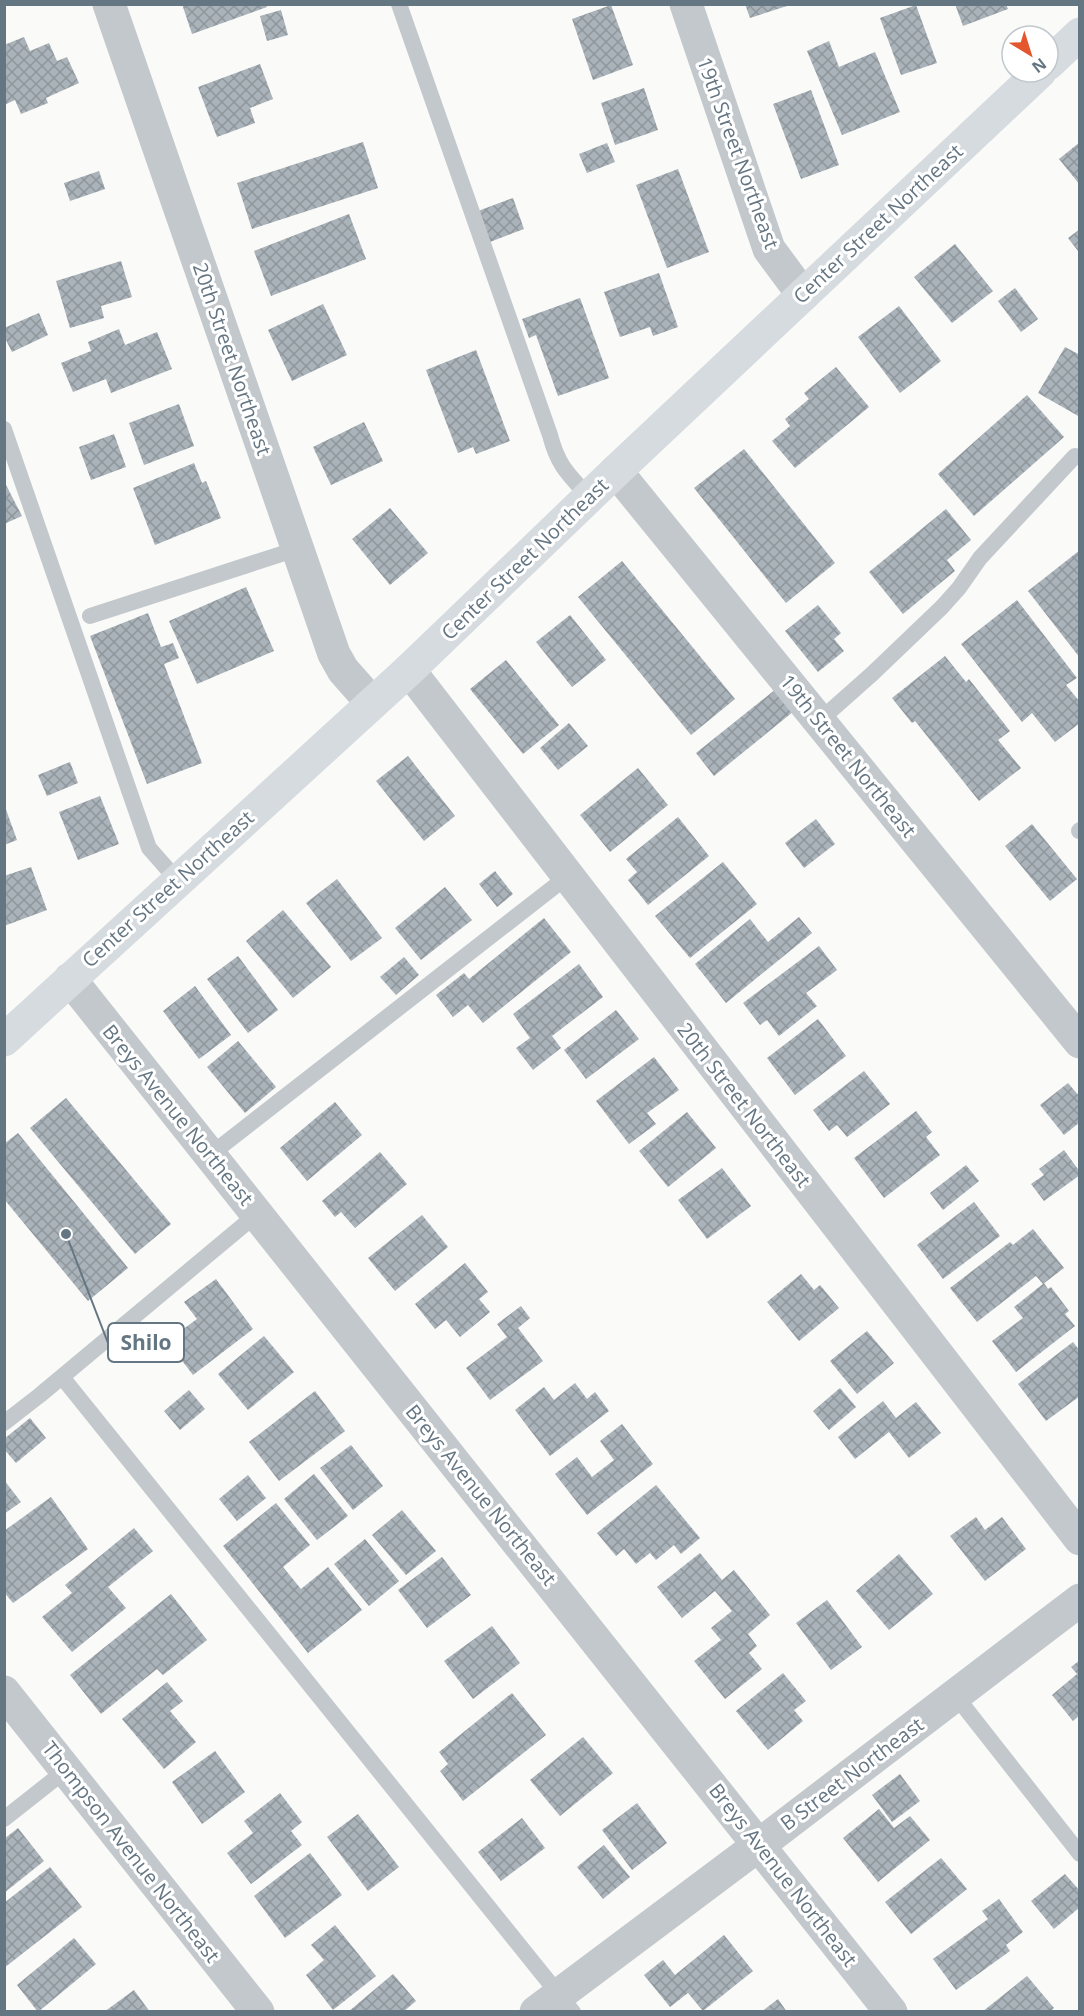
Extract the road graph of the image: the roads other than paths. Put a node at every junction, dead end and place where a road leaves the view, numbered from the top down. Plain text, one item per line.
1 (109, 4) edge
2 (399, 4) edge
3 (686, 4) edge
4 (1027, 84) edge
5 (803, 295) junction
6 (4, 429) edge
7 (1075, 456) dead end
8 (616, 471) junction
9 (589, 497) junction
10 (297, 549) junction
11 (90, 616) dead end
12 (409, 670) junction
13 (372, 703) junction
14 (819, 721) junction
15 (568, 876) junction
16 (178, 881) junction
17 (70, 979) junction
18 (4, 1040) edge
19 (1080, 1042) edge
20 (210, 1155) junction
21 (257, 1214) junction
22 (62, 1377) junction
23 (4, 1423) edge
24 (1080, 1539) edge
25 (1080, 1600) edge
26 (5, 1694) edge
27 (955, 1695) junction
28 (66, 1770) junction
29 (4, 1819) edge
30 (759, 1845) junction
31 (1080, 1854) edge
32 (556, 2006) edge
33 (258, 2012) edge
34 (891, 2012) edge

1 - 10 street, 20th Street Northeast
2 - 9 lane
3 - 5 street, 19th Street Northeast
4 - 5 main road, Center Street Northeast
5 - 8 main road, Center Street Northeast
6 - 16 lane
7 - 14 lane
8 - 9 main road, Center Street Northeast
8 - 14 street, 19th Street Northeast
9 - 12 main road, Center Street Northeast
10 - 11 lane
10 - 13 street, 20th Street Northeast
12 - 13 main road, Center Street Northeast
12 - 15 street, 20th Street Northeast
13 - 16 main road, Center Street Northeast
14 - 19 street, 19th Street Northeast
15 - 20 lane
15 - 24 street, 20th Street Northeast
16 - 17 main road, Center Street Northeast
17 - 18 main road, Center Street Northeast
17 - 20 street, Breys Avenue Northeast
20 - 21 street, Breys Avenue Northeast
21 - 22 lane
21 - 30 street, Breys Avenue Northeast
22 - 23 lane
22 - 32 lane
25 - 27 street, B Street Northeast
26 - 28 street, Thompson Avenue Northeast
27 - 30 street, B Street Northeast
27 - 31 lane
28 - 29 lane
28 - 33 street, Thompson Avenue Northeast
30 - 32 street, B Street Northeast
30 - 34 street, Breys Avenue Northeast

